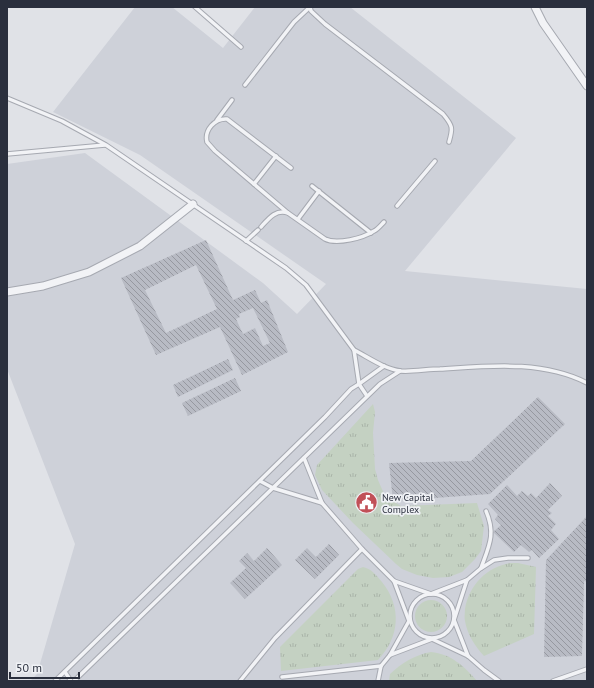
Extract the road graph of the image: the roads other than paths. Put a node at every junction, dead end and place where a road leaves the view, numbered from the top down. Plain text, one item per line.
1 (195, 7) edge
2 (310, 7) edge
3 (535, 7) edge
4 (241, 47) dead end
5 (245, 85) dead end
6 (587, 86) edge
7 (7, 98) edge
8 (232, 100) dead end
9 (216, 121) junction
10 (449, 142) dead end
11 (106, 145) junction
12 (7, 154) edge
13 (276, 156) junction
14 (435, 160) dead end
15 (291, 168) dead end
16 (254, 184) junction
17 (312, 186) dead end
18 (319, 191) junction
19 (193, 204) junction
20 (397, 206) dead end
21 (288, 213) junction
22 (298, 219) junction
23 (384, 222) dead end
24 (371, 233) junction
25 (246, 241) junction
26 (7, 292) edge
27 (354, 350) junction
28 (384, 366) junction
29 (400, 371) junction
30 (587, 383) edge
31 (359, 384) junction
32 (367, 396) junction
33 (304, 458) junction
34 (260, 481) junction
35 (273, 488) junction
36 (322, 503) junction
37 (486, 511) dead end
38 (362, 549) junction
39 (528, 558) dead end
40 (480, 569) junction
41 (467, 580) junction
42 (394, 581) junction
43 (431, 594) junction
44 (454, 620) junction
45 (409, 621) junction
46 (432, 639) junction
47 (390, 655) junction
48 (468, 656) junction
49 (381, 666) junction
50 (587, 669) edge
51 (65, 672) junction
52 (282, 677) dead end
53 (56, 681) edge
54 (71, 681) edge
55 (74, 681) edge
56 (240, 681) edge
57 (378, 681) edge
58 (499, 681) edge
59 (553, 681) edge

1 - 4 lane
2 - 5 lane
2 - 10 lane
3 - 6 street
7 - 11 lane
8 - 9 lane
9 - 13 lane
9 - 16 lane
11 - 12 lane
11 - 19 lane
13 - 15 lane
13 - 16 lane
14 - 20 lane
16 - 21 lane
17 - 18 lane
18 - 22 lane
18 - 24 lane
19 - 25 lane
19 - 26 street
21 - 22 lane
21 - 25 lane
22 - 24 lane
23 - 24 lane
25 - 27 lane
27 - 28 lane
27 - 31 lane
28 - 29 lane
28 - 31 lane
29 - 30 lane
29 - 32 lane
31 - 32 lane
31 - 34 lane
32 - 33 lane
33 - 35 lane
33 - 36 lane
34 - 35 lane
34 - 51 lane
35 - 36 lane
35 - 55 lane
36 - 38 lane
37 - 40 lane
38 - 42 lane
38 - 56 lane
39 - 40 lane
40 - 41 lane
41 - 43 lane
41 - 44 lane
42 - 43 lane
42 - 45 lane
43 - 44 lane
43 - 45 lane
44 - 46 lane
44 - 48 lane
45 - 46 lane
45 - 47 lane
46 - 47 lane
46 - 48 lane
47 - 49 lane
48 - 58 lane
49 - 52 lane
49 - 57 lane
50 - 59 lane
51 - 53 lane
51 - 54 lane

